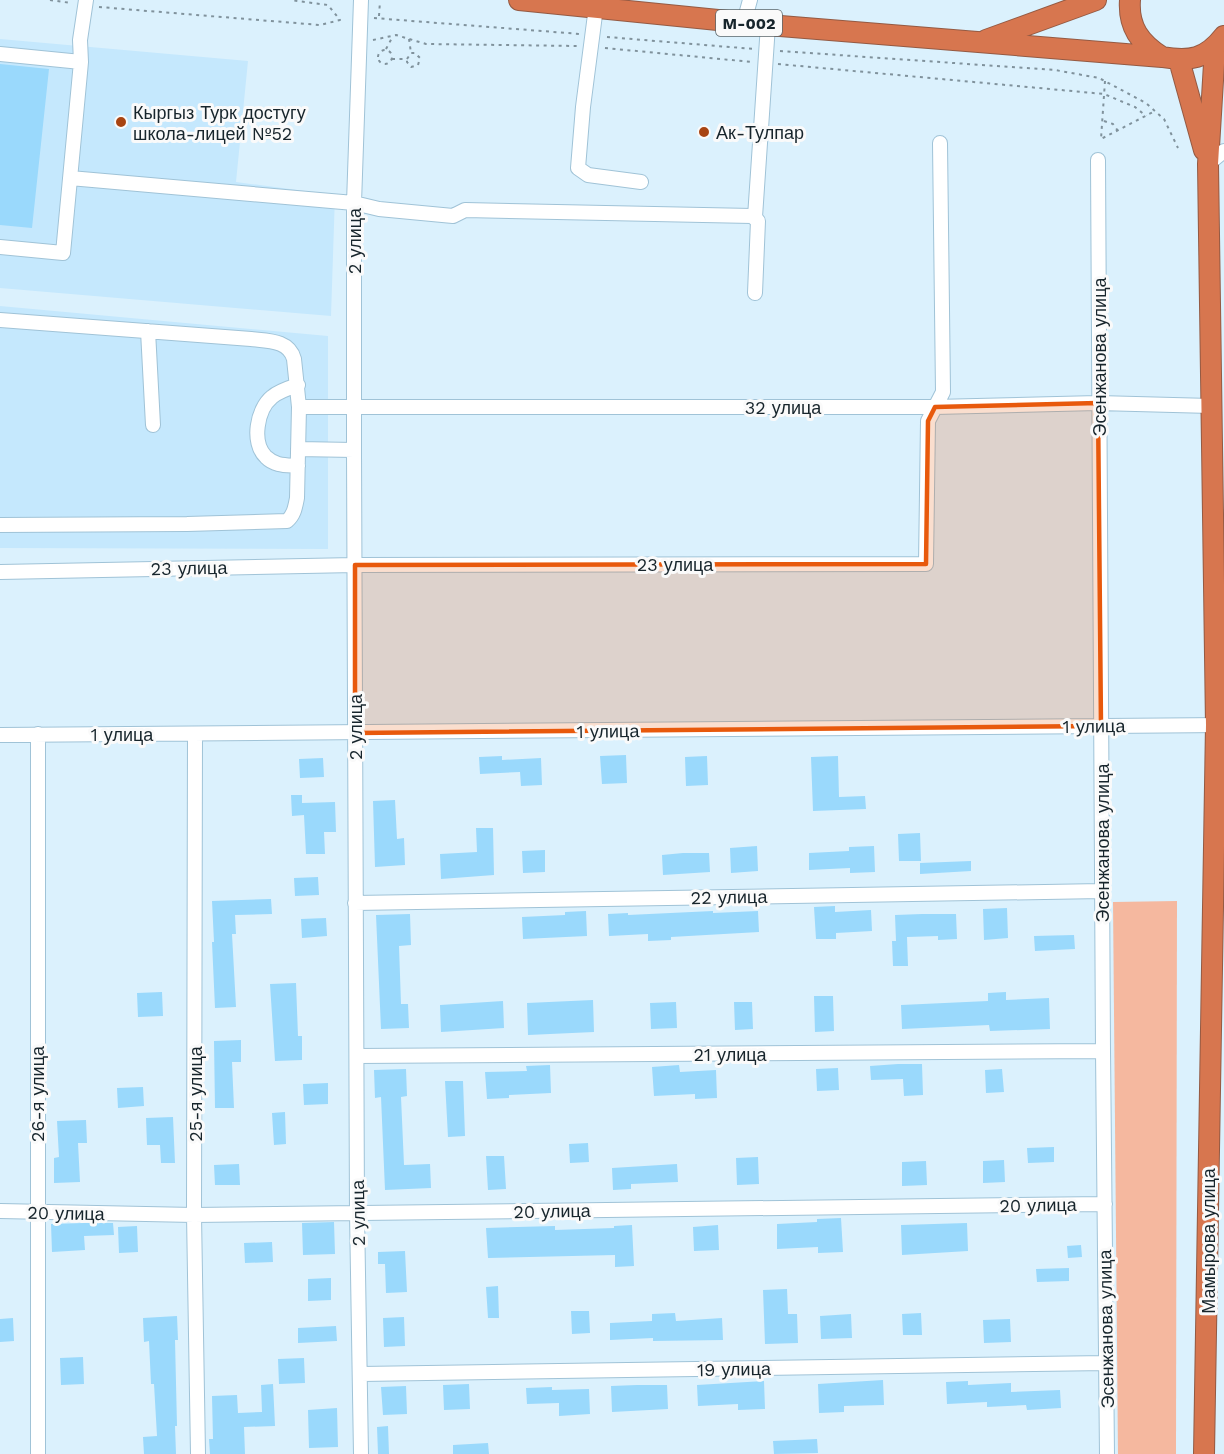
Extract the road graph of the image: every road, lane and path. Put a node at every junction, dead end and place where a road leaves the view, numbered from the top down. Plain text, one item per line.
1 (50, 0) edge
2 (290, 0) edge
3 (361, 0) edge
4 (529, 0) edge
5 (750, 0) edge
6 (1096, 0) edge
7 (1130, 0) edge
8 (380, 1) edge
9 (86, 3) edge
10 (596, 7) junction
11 (100, 8) dead end
12 (379, 17) junction
13 (371, 21) dead end
14 (744, 22) junction
15 (768, 25) junction
16 (592, 35) junction
17 (393, 36) dead end
18 (409, 39) dead end
19 (1220, 41) edge
20 (979, 42) junction
21 (386, 50) junction
22 (766, 50) junction
23 (411, 53) junction
24 (0, 54) edge
25 (392, 58) junction
26 (1171, 58) junction
27 (406, 59) junction
28 (81, 62) junction
29 (1105, 81) junction
30 (1155, 111) junction
31 (1102, 120) junction
32 (1118, 131) junction
33 (940, 143) dead end
34 (1178, 148) dead end
35 (1224, 151) edge
36 (1098, 160) dead end
37 (1208, 164) junction
38 (70, 178) junction
39 (641, 182) dead end
40 (354, 203) junction
41 (755, 217) junction
42 (0, 246) edge
43 (754, 293) dead end
44 (0, 320) edge
45 (148, 331) junction
46 (298, 385) junction
47 (1098, 402) junction
48 (1211, 406) junction
49 (299, 407) junction
50 (355, 407) junction
51 (935, 407) junction
52 (153, 425) dead end
53 (298, 449) junction
54 (354, 450) junction
55 (298, 466) junction
56 (0, 525) edge
57 (355, 565) junction
58 (0, 573) edge
59 (1220, 725) edge
60 (1101, 726) junction
61 (355, 733) junction
62 (195, 734) junction
63 (0, 735) edge
64 (38, 735) junction
65 (1102, 891) junction
66 (356, 903) junction
67 (1102, 1051) junction
68 (357, 1056) junction
69 (1105, 1204) junction
70 (0, 1211) edge
71 (37, 1212) junction
72 (357, 1213) junction
73 (194, 1215) junction
74 (1107, 1364) junction
75 (361, 1374) junction
76 (38, 1454) edge
77 (198, 1454) edge
78 (361, 1454) edge
79 (1107, 1454) edge
80 (1204, 1454) edge

1 - 9 path
2 - 11 path
3 - 40 street, 2 улица
4 - 10 highway, M-002
5 - 14 street
6 - 20 highway, M-002
7 - 26 highway
8 - 12 path
9 - 28 street
10 - 14 highway, M-002
10 - 16 street
12 - 13 path
12 - 16 path
14 - 15 highway, M-002
15 - 20 highway, M-002
15 - 22 street
16 - 22 path
16 - 39 street
17 - 21 path
18 - 23 path
19 - 26 highway
19 - 37 highway
20 - 26 highway, M-002
21 - 25 path
21 - 25 path
22 - 29 path
22 - 41 street
23 - 27 path
23 - 27 path
24 - 28 street
25 - 27 path
26 - 37 highway
28 - 38 street
29 - 30 path
29 - 31 path
30 - 32 path
30 - 34 path
31 - 32 path
31 - 32 path
33 - 51 street, 23 улица
35 - 37 street
36 - 47 street, Эсенжанова улица
37 - 48 highway, Мамырова улица
38 - 40 street
38 - 42 street
40 - 41 street
40 - 50 street, 2 улица
41 - 43 street
44 - 45 street
45 - 46 street
45 - 52 street
46 - 49 street
46 - 55 street
47 - 48 street, 32 улица
47 - 51 street, 32 улица
47 - 60 street, Эсенжанова улица
48 - 59 highway, Мамырова улица
49 - 50 street, 32 улица
49 - 53 street
50 - 51 street, 32 улица
50 - 54 street, 2 улица
51 - 57 street, 23 улица
53 - 54 street
53 - 55 street
54 - 57 street, 2 улица
55 - 56 street
57 - 58 street, 23 улица
57 - 61 street, 2 улица
59 - 60 street, 1 улица
59 - 80 highway, Мамырова улица
60 - 61 street, 1 улица
60 - 65 street, Эсенжанова улица
61 - 62 street, 1 улица
61 - 66 street, 2 улица
62 - 64 street, 1 улица
62 - 73 street, 25-я улица
63 - 64 street, 1 улица
64 - 71 street, 26-я улица
65 - 66 street, 22 улица
65 - 67 street, Эсенжанова улица
66 - 68 street, 2 улица
67 - 68 street, 21 улица
67 - 69 street, Эсенжанова улица
68 - 72 street, 2 улица
69 - 72 street, 20 улица
69 - 74 street, Эсенжанова улица
70 - 71 street, 20 улица
71 - 73 street, 20 улица
71 - 76 street, 26-я улица
72 - 73 street, 20 улица
72 - 75 street, 2 улица
73 - 77 street, 25-я улица
74 - 75 street, 19 улица
74 - 79 street, Эсенжанова улица
75 - 78 street, 2 улица

